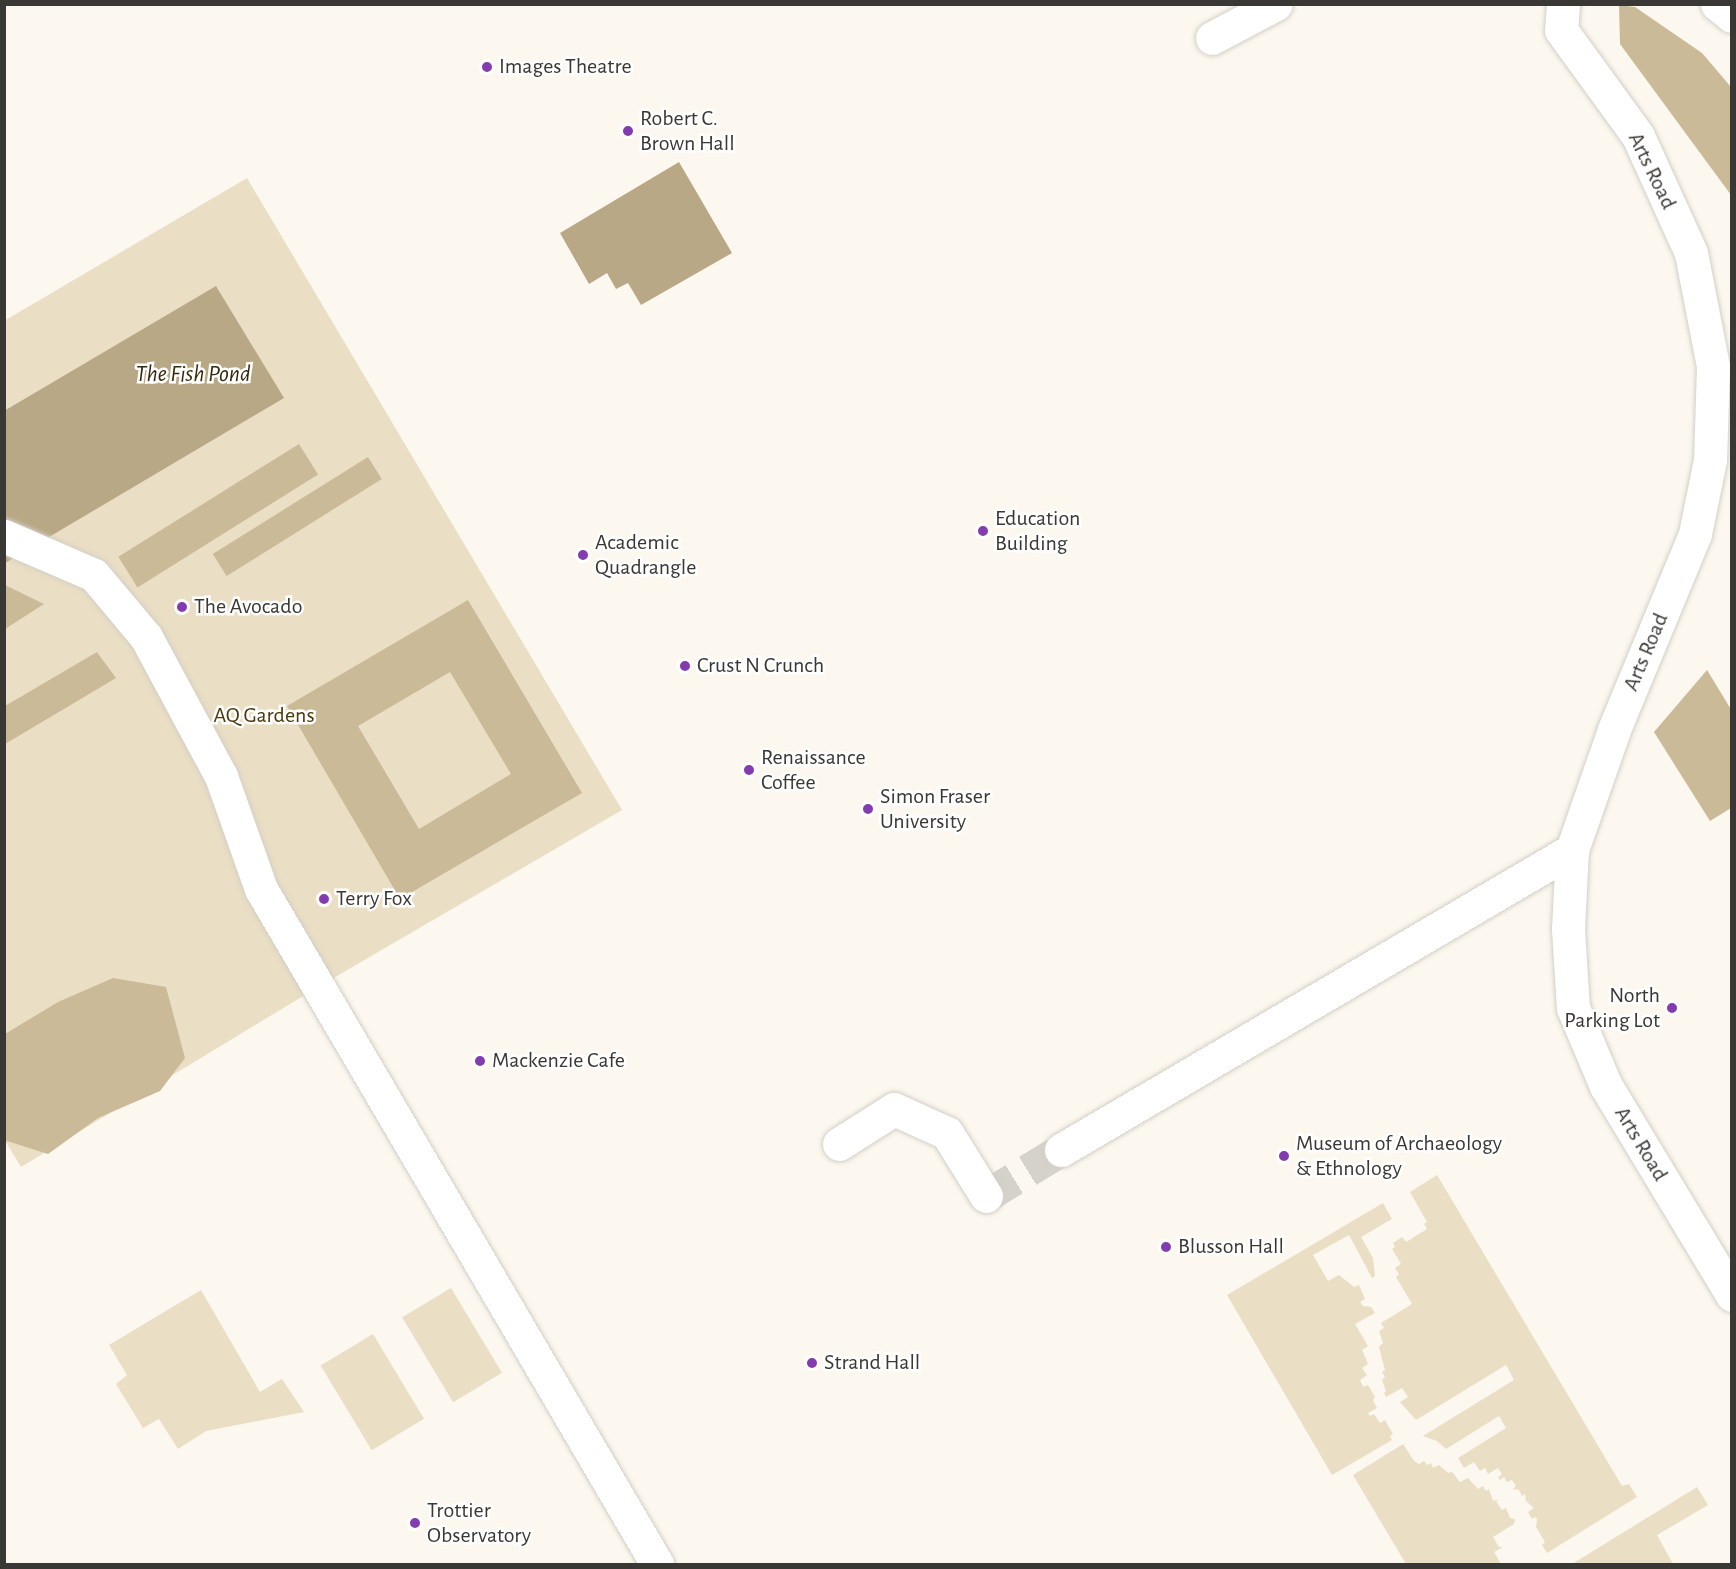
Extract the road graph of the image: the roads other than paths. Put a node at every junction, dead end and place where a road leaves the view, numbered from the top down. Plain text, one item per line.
1 (1276, 4) edge
2 (1563, 4) edge
3 (1717, 4) edge
4 (1731, 16) edge
5 (1212, 38) dead end
6 (18, 542) edge
7 (1572, 850) junction
8 (839, 1144) dead end
9 (1061, 1150) tunnel mouth
10 (986, 1196) dead end
11 (1731, 1295) edge
12 (657, 1564) edge

1 - 5 street
2 - 7 street, Arts Road
3 - 4 street
6 - 12 street
7 - 9 street
7 - 11 street, Arts Road
8 - 10 street

